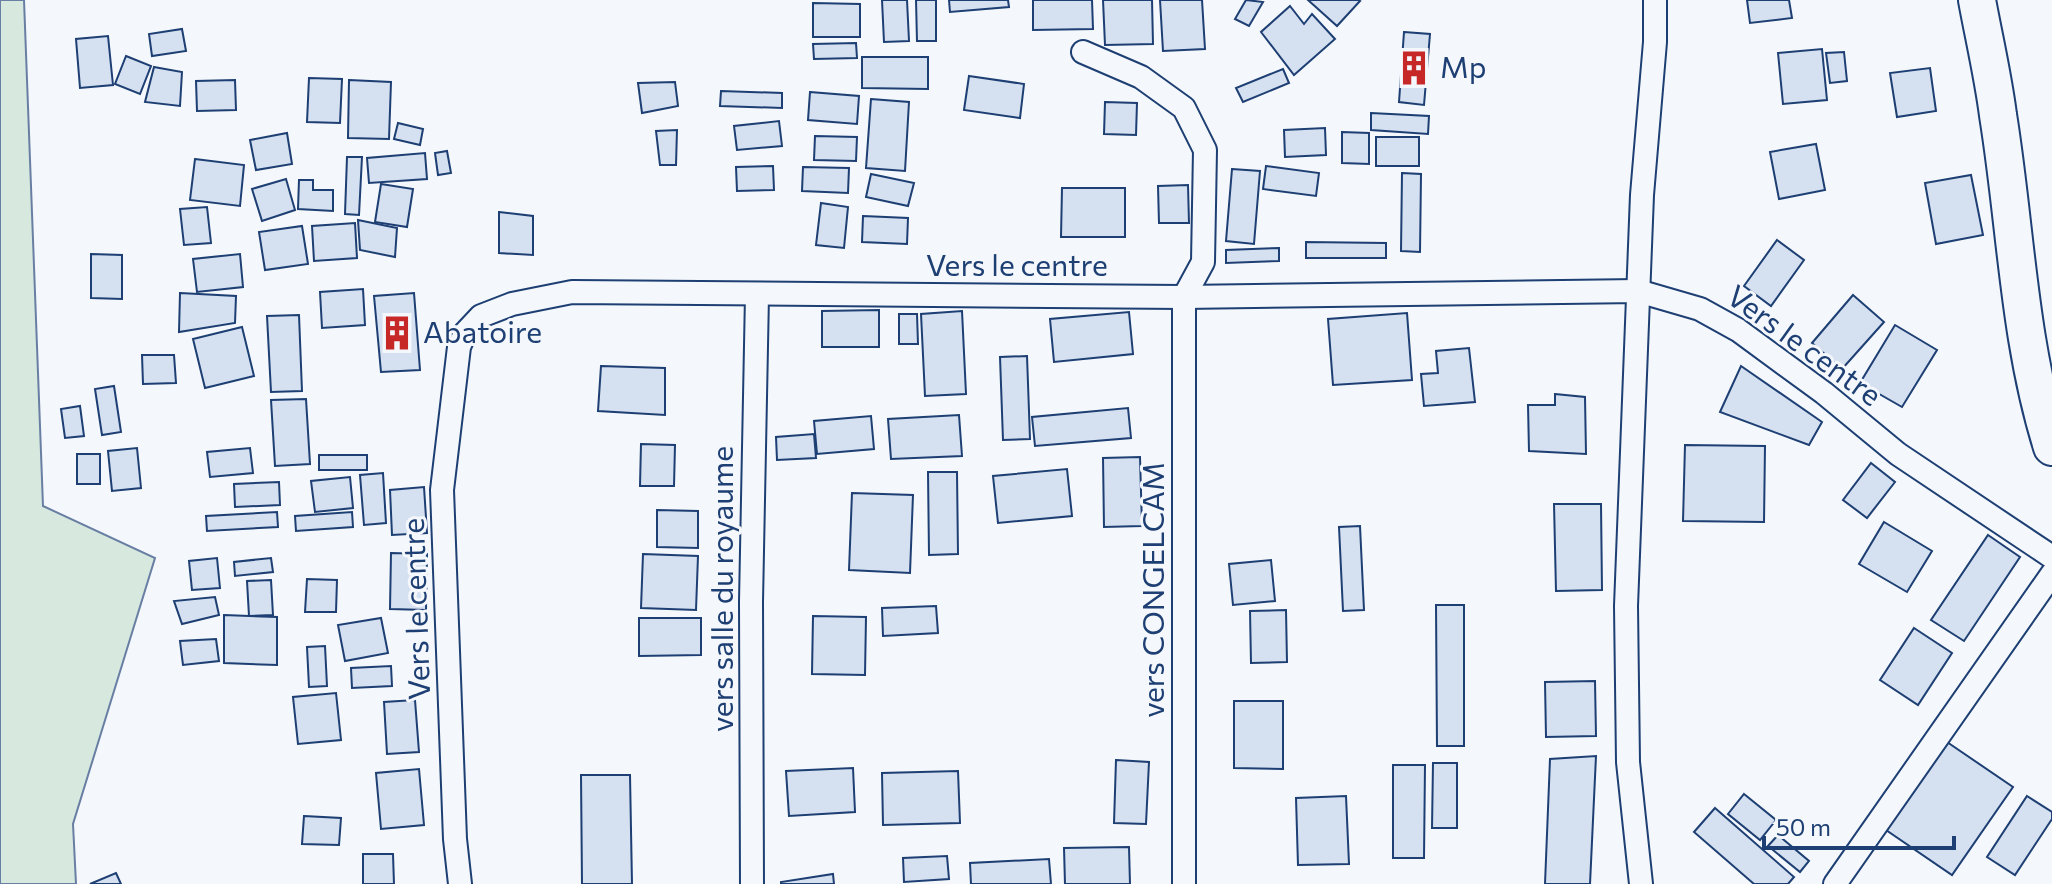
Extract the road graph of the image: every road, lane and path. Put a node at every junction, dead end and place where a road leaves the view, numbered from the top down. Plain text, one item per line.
1 (1655, 0) edge
2 (1977, 0) edge
3 (1083, 52) dead end
4 (1638, 291) junction
5 (757, 295) junction
6 (1184, 297) junction
7 (2052, 447) edge
8 (2052, 557) edge
9 (2052, 574) edge
10 (460, 884) edge
11 (752, 884) edge
12 (1184, 884) edge
13 (1641, 884) edge
14 (1835, 884) edge

1 - 4 street
2 - 7 main road
3 - 6 street
4 - 6 street, Vers le centre
4 - 8 street, Vers le centre
4 - 13 street
5 - 6 street, Vers le centre
5 - 10 street, Vers le centre
5 - 11 street, vers salle du royaume
6 - 12 street, vers CONGELCAM
9 - 14 street

